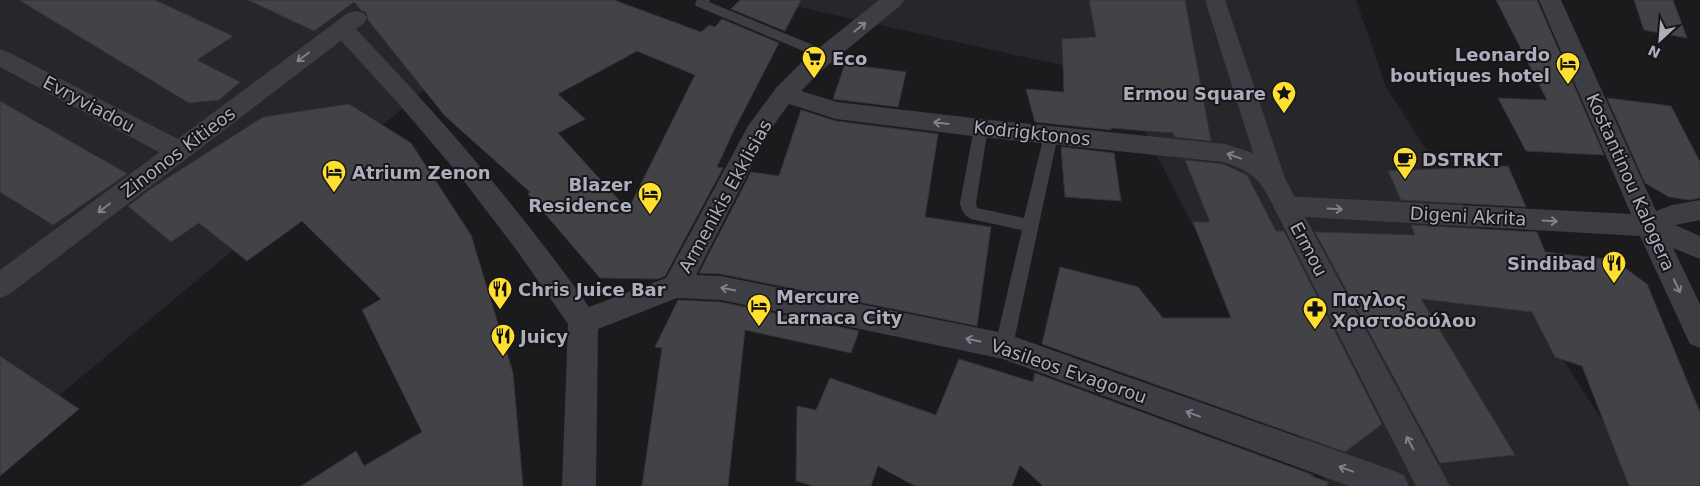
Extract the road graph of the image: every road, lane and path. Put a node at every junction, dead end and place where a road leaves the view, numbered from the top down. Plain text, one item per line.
1 (704, 0) edge
2 (893, 0) edge
3 (1215, 0) edge
4 (1550, 0) edge
5 (825, 55) junction
6 (0, 57) edge
7 (784, 94) junction
8 (982, 128) junction
9 (1050, 135) junction
10 (179, 151) junction
11 (1280, 194) junction
12 (1700, 210) edge
13 (1032, 226) junction
14 (1649, 226) junction
15 (1700, 248) edge
16 (0, 286) edge
17 (676, 286) junction
18 (583, 322) junction
19 (1700, 335) edge
20 (1004, 346) junction
21 (572, 481) edge
22 (1392, 486) edge
23 (1433, 486) edge

1 - 5 lane
5 -> 2 street, Armenikis Ekklisias
3 - 11 street, Ermou
4 - 14 street, Kostantinou Kalogera
5 - 7 street, Armenikis Ekklisias
6 - 10 street, Evryviadou
8 -> 7 street, Kodrigktonos
7 - 17 street, Armenikis Ekklisias
8 - 9 street, Kodrigktonos
8 - 13 lane
11 -> 9 street, Kodrigktonos
9 - 13 lane
10 -> 16 street, Zinonos Kitieos
18 -> 10 street, Zinonos Kitieos
11 -> 14 street, Digeni Akrita
23 -> 11 street, Ermou
12 - 14 street
13 - 20 lane
14 - 15 street
14 -> 19 street, Kostantinou Kalogera
17 - 18 street, Armenikis Ekklisias
20 -> 17 street, Vasileos Evagorou
18 - 21 street
22 -> 20 street, Vasileos Evagorou

